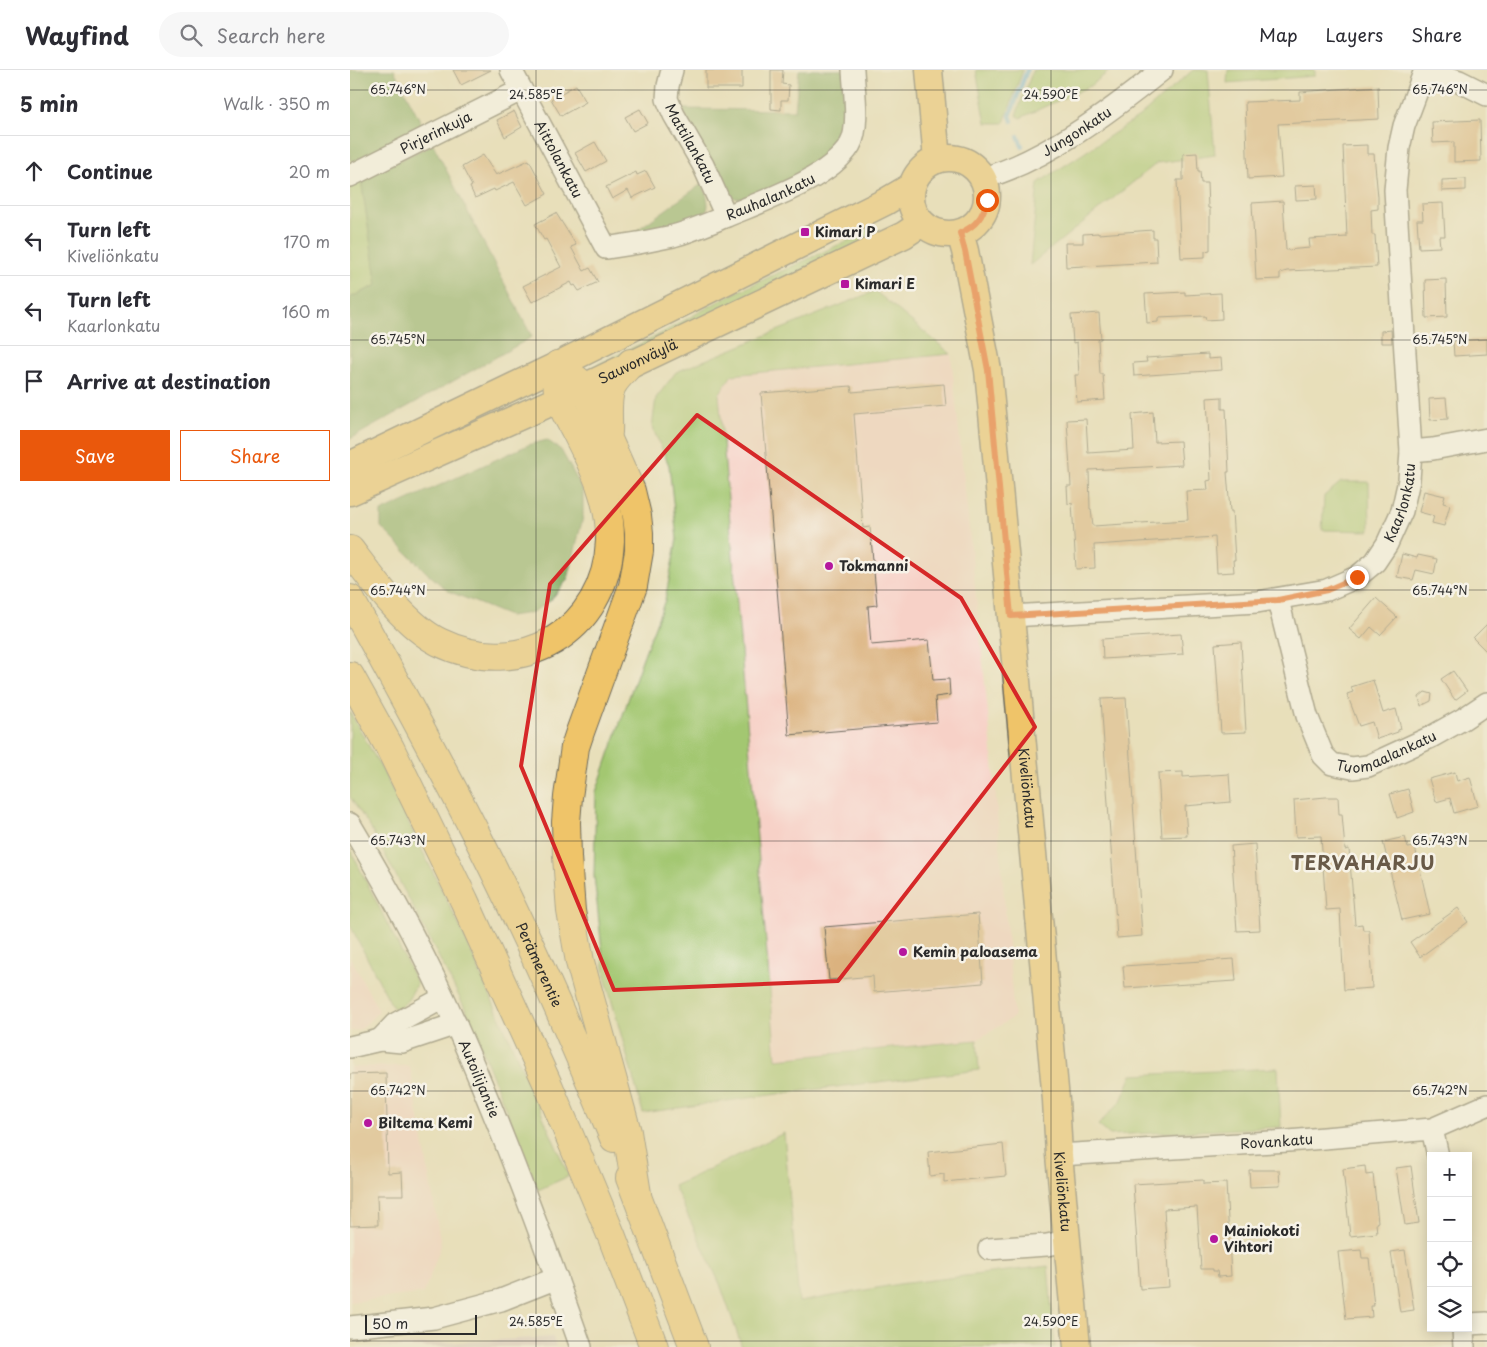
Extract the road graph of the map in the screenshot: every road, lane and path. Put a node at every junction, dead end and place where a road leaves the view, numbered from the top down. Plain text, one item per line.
1 (511, 70) edge
2 (672, 70) edge
3 (853, 70) edge
4 (929, 70) edge
5 (1162, 70) edge
6 (1425, 70) edge
7 (521, 90) junction
8 (1487, 95) edge
9 (938, 160) junction
10 (350, 176) edge
11 (983, 178) junction
12 (912, 186) junction
13 (726, 216) junction
14 (922, 223) junction
15 (960, 233) junction
16 (606, 248) joint
17 (631, 363) junction
18 (558, 365) junction
19 (584, 386) junction
20 (559, 399) junction
21 (608, 438) junction
22 (1487, 439) edge
23 (1411, 451) junction
24 (358, 475) edge
25 (350, 550) edge
26 (350, 600) edge
27 (1278, 600) junction
28 (1011, 616) junction
29 (350, 676) edge
30 (1487, 703) edge
31 (350, 824) edge
32 (443, 998) junction
33 (456, 1024) junction
34 (380, 1040) junction
35 (350, 1047) edge
36 (1487, 1105) edge
37 (1432, 1129) junction
38 (1437, 1152) edge
39 (1059, 1155) junction
40 (637, 1194) junction
41 (1067, 1241) junction
42 (989, 1248) dead end
43 (557, 1278) junction
44 (1487, 1323) edge
45 (1472, 1324) edge
46 (350, 1327) edge
47 (1463, 1332) edge
48 (581, 1347) edge
49 (654, 1347) edge
50 (694, 1347) edge
51 (1077, 1347) edge
52 (1464, 1347) edge

1 - 7 street, Aittolankatu
2 - 13 street, Mattilankatu
3 - 13 street, Rauhalankatu
4 - 9 main road
5 - 11 street, Jungonkatu
6 - 8 street
6 - 23 street, Kaarlonkatu
7 - 10 street, Pirjerinkuja
7 - 16 street, Aittolankatu
9 - 11 main road
9 - 12 main road
11 - 15 main road
12 - 14 main road
12 - 18 main road, Sauvonväylä
13 - 16 street, Rauhalankatu
14 - 15 main road
14 - 17 main road, Sauvonväylä
15 - 28 main road, Kiveliönkatu
17 - 19 main road, Sauvonväylä
17 - 21 highway
18 - 19 highway
18 - 20 highway
18 - 24 main road, Sauvonväylä
19 - 20 main road, Sauvonväylä
19 - 21 highway
20 - 24 main road, Sauvonväylä
20 - 25 highway
21 - 40 highway
22 - 23 street
23 - 27 street, Kaarlonkatu
26 - 40 highway, Perämerentie
27 - 28 street, Kaarlonkatu
27 - 30 street, Tuomaalankatu
28 - 39 main road, Kiveliönkatu
29 - 49 highway
31 - 32 street, Autoilijantie
32 - 33 street, Autoilijantie
32 - 34 street
33 - 34 street
33 - 43 street, Autoilijantie
34 - 35 street
36 - 37 street, Rovankatu
37 - 38 street
37 - 39 street, Rovankatu
39 - 41 main road, Kiveliönkatu
40 - 50 highway, Perämerentie
41 - 42 street
41 - 51 main road, Kiveliönkatu
43 - 46 street
43 - 48 street, Autoilijantie
44 - 45 street
47 - 52 street

